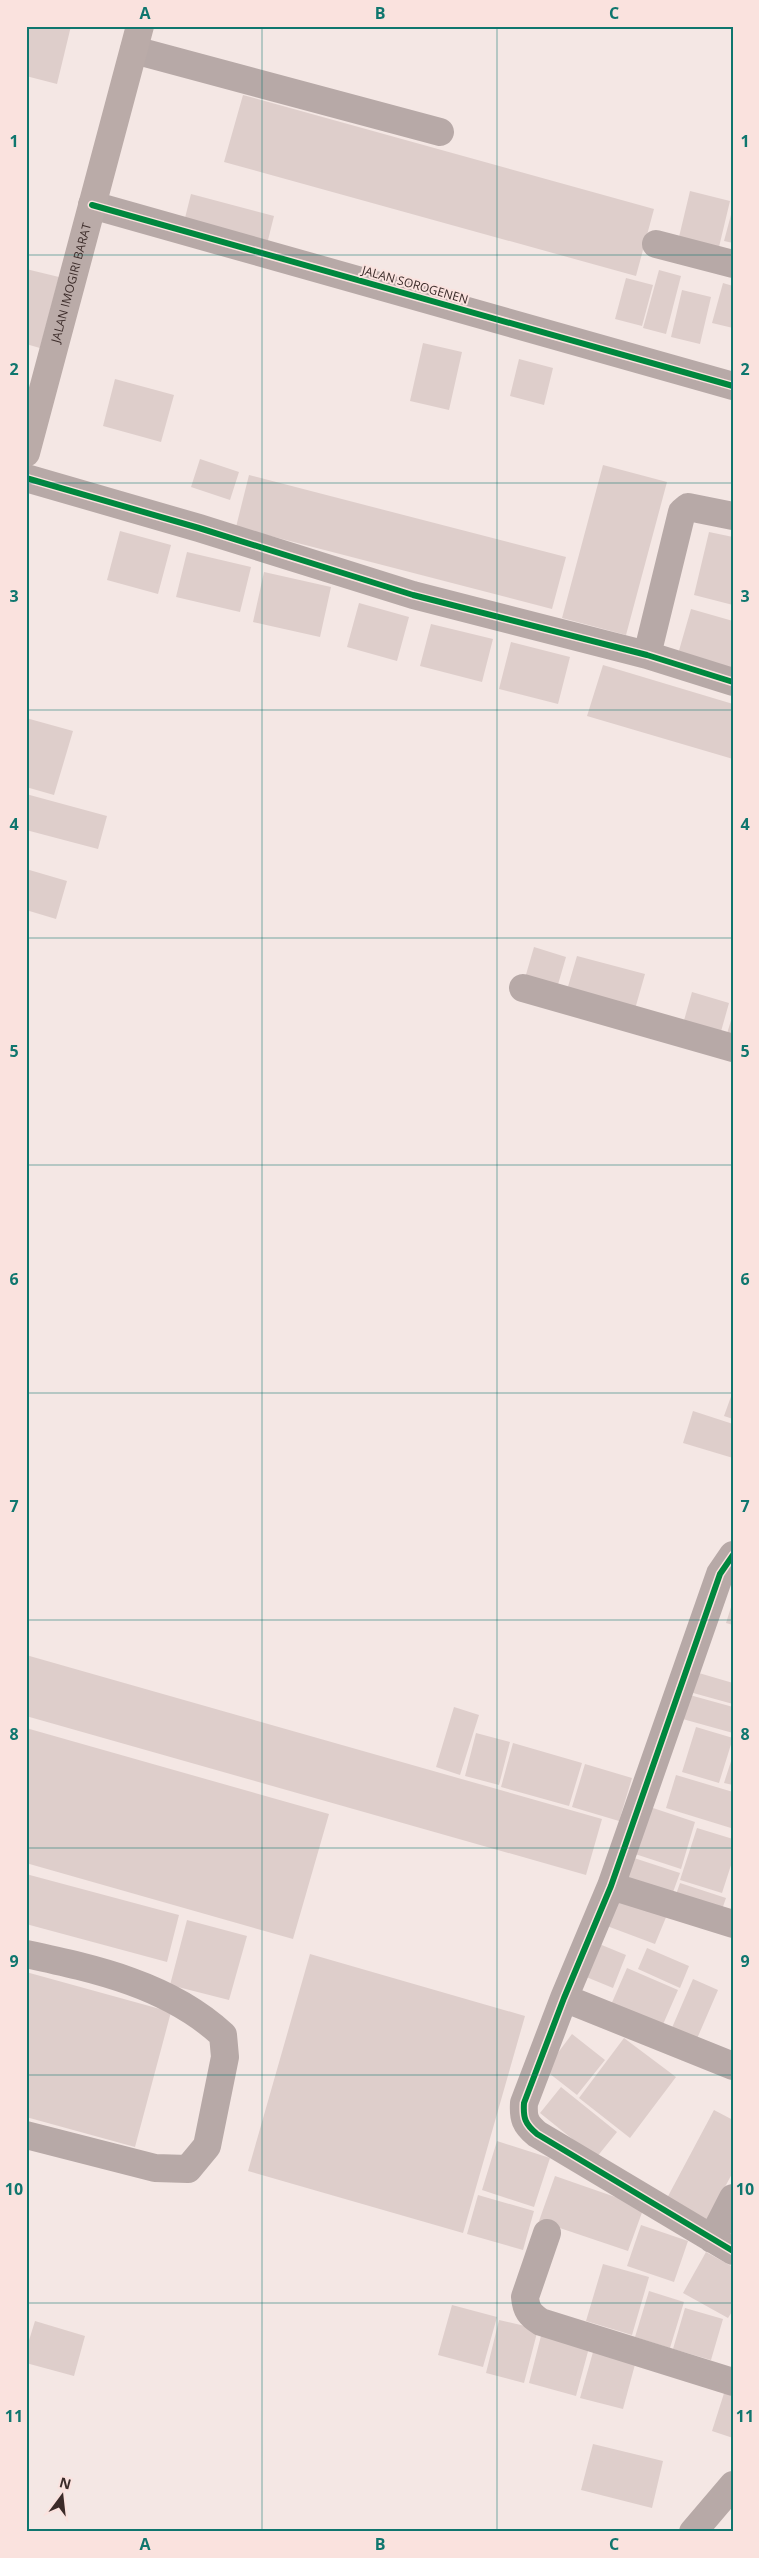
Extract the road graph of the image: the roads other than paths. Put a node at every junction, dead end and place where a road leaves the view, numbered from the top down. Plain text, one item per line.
1 (137, 38) edge
2 (440, 132) dead end
3 (92, 205) junction
4 (656, 244) dead end
5 (733, 264) edge
6 (733, 386) edge
7 (26, 452) edge
8 (26, 478) edge
9 (733, 516) edge
10 (647, 656) junction
11 (733, 682) edge
12 (523, 988) dead end
13 (733, 1048) edge
14 (733, 1555) edge
15 (611, 1886) junction
16 (733, 1924) edge
17 (26, 1954) edge
18 (564, 1998) junction
19 (733, 2066) edge
20 (26, 2135) edge
21 (733, 2198) edge
22 (547, 2233) dead end
23 (722, 2245) edge
24 (733, 2382) edge
25 (733, 2485) edge
26 (700, 2530) edge

1 - 2 street
1 - 3 main road, JALAN IMOGIRI BARAT
3 - 6 street, JALAN SOROGENEN
3 - 7 main road, JALAN IMOGIRI BARAT
4 - 5 street
8 - 10 street
9 - 10 street
10 - 11 street
12 - 13 street
14 - 15 street
15 - 16 street
15 - 18 street
17 - 20 street
18 - 19 street
18 - 23 street
21 - 23 street
22 - 24 street
25 - 26 street

